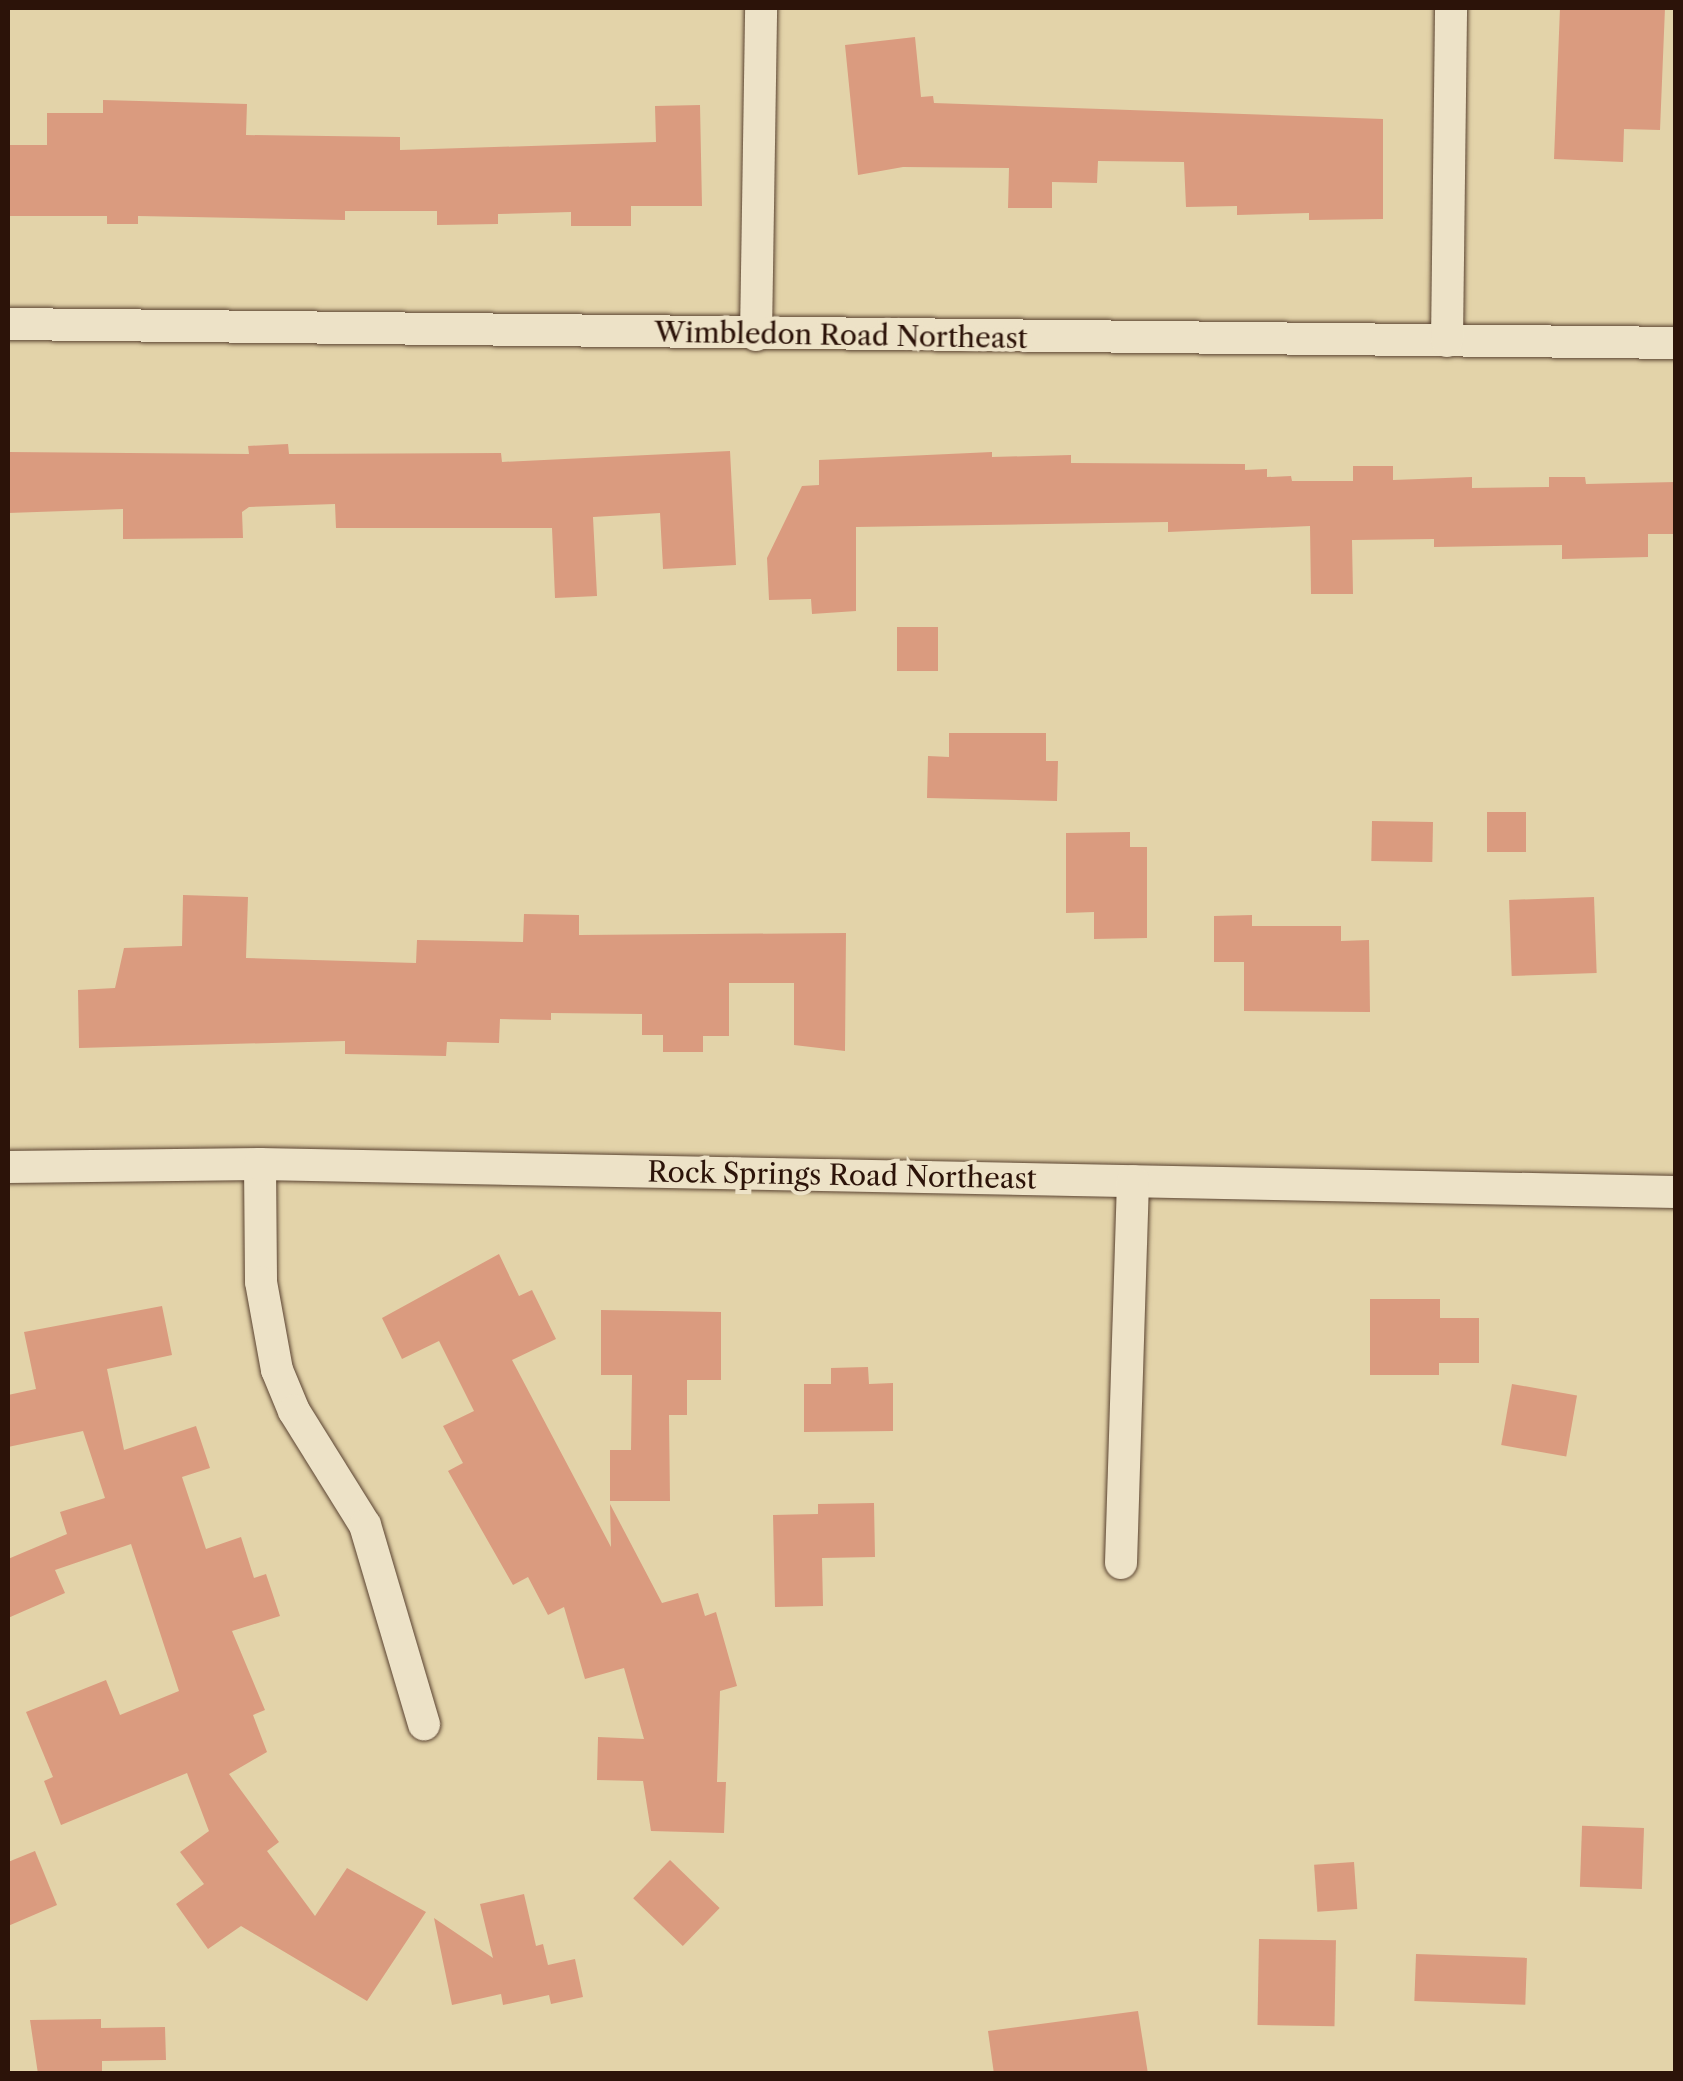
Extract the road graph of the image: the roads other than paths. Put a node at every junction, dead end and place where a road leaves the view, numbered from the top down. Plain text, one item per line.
1 (761, 8) edge
2 (1451, 8) edge
3 (8, 324) edge
4 (756, 335) junction
5 (1447, 341) junction
6 (1676, 343) edge
7 (260, 1164) junction
8 (8, 1167) edge
9 (1134, 1181) junction
10 (1676, 1192) edge
11 (1121, 1563) dead end
12 (424, 1724) dead end

1 - 4 street
2 - 5 street
3 - 4 street, Wimbledon Road Northeast
4 - 5 street, Wimbledon Road Northeast
5 - 6 street, Wimbledon Road Northeast
7 - 8 street, Rock Springs Road Northeast
7 - 9 street, Rock Springs Road Northeast
7 - 12 street
9 - 10 street, Rock Springs Road Northeast
9 - 11 street

